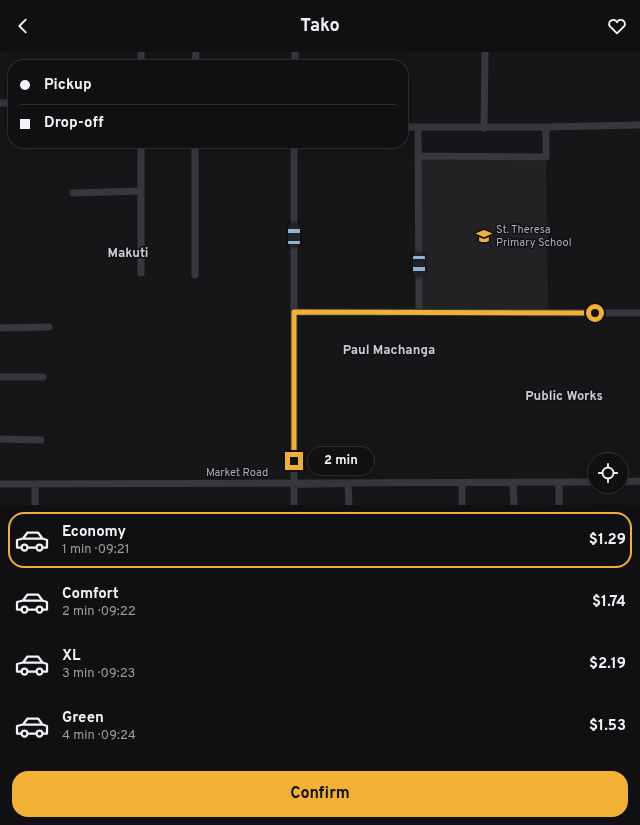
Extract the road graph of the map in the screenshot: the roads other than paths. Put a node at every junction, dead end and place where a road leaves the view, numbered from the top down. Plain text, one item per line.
1 (486, 52) edge
2 (640, 125) edge
3 (408, 127) edge
4 (418, 127) junction
5 (546, 127) junction
6 (484, 128) junction
7 (141, 148) edge
8 (195, 148) edge
9 (294, 148) edge
10 (418, 156) junction
11 (141, 191) junction
12 (73, 193) dead end
13 (141, 273) dead end
14 (195, 275) dead end
15 (294, 312) junction
16 (419, 312) junction
17 (640, 313) edge
18 (49, 327) dead end
19 (0, 328) edge
20 (0, 377) edge
21 (43, 377) dead end
22 (0, 439) edge
23 (41, 440) dead end
24 (640, 481) edge
25 (559, 482) junction
26 (588, 482) edge
27 (628, 482) edge
28 (462, 483) junction
29 (513, 483) junction
30 (0, 484) edge
31 (35, 484) junction
32 (294, 484) junction
33 (348, 484) junction
34 (35, 505) edge
35 (294, 505) edge
36 (349, 505) edge
37 (462, 505) edge
38 (514, 505) edge
39 (559, 505) edge

1 - 6 street
2 - 5 street
3 - 4 street
4 - 6 street
4 - 10 street
5 - 6 street
5 - 10 street
7 - 11 street
8 - 14 street
9 - 15 street
10 - 16 street
11 - 12 street
11 - 13 street
15 - 16 street
15 - 32 street
16 - 17 street
18 - 19 street
20 - 21 street
22 - 23 street
24 - 27 street
25 - 26 street, Market Road
25 - 29 street, Market Road
25 - 39 street
28 - 29 street, Market Road
28 - 33 street, Market Road
28 - 37 street
29 - 38 street
30 - 31 street, Market Road
31 - 32 street, Market Road
31 - 34 street
32 - 33 street, Market Road
32 - 35 street
33 - 36 street

